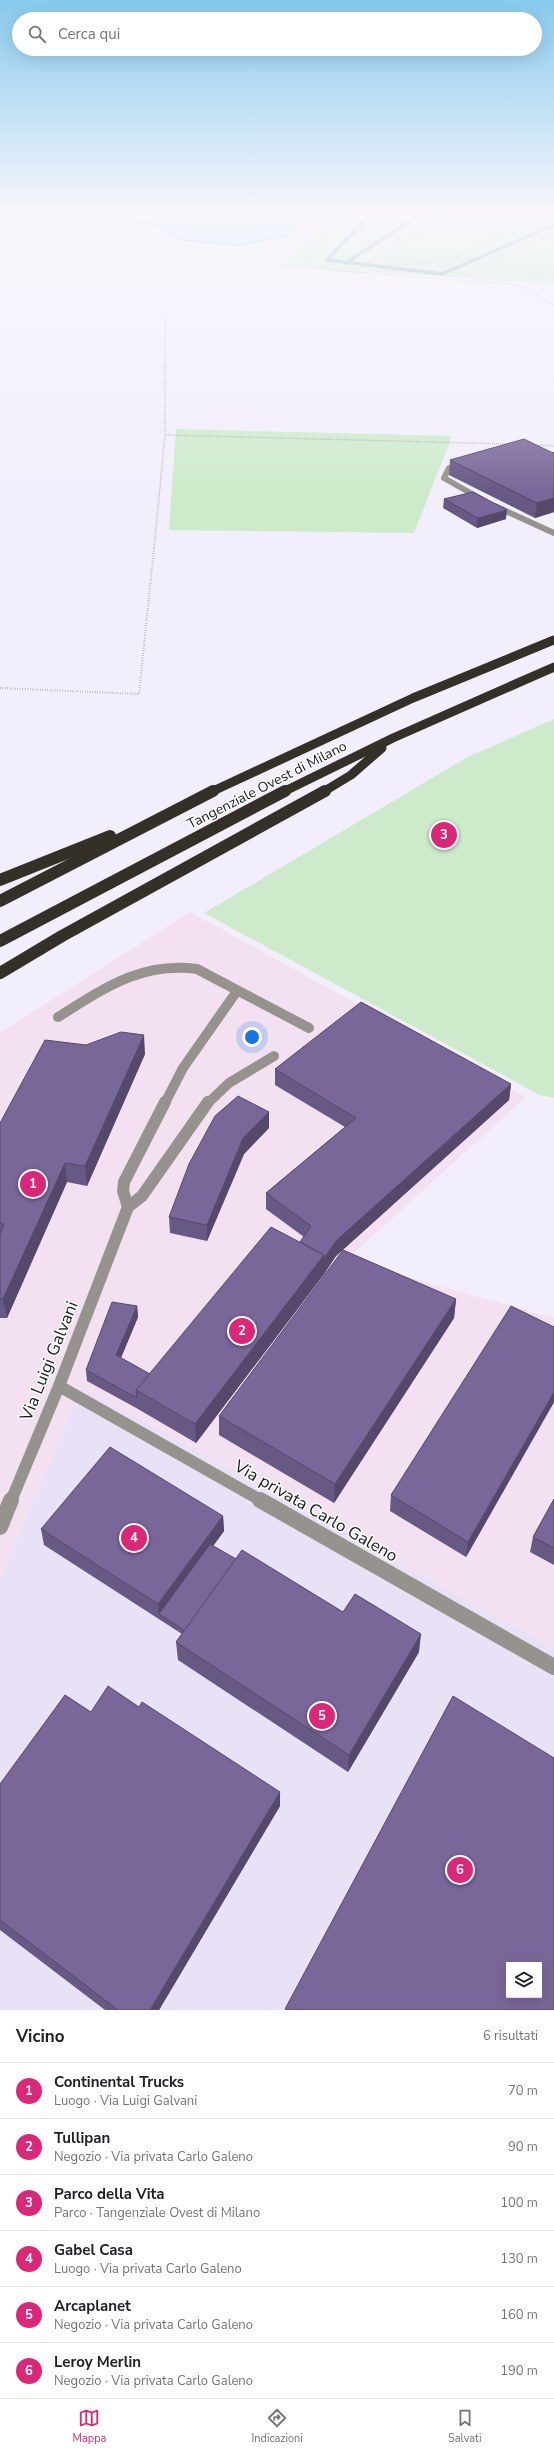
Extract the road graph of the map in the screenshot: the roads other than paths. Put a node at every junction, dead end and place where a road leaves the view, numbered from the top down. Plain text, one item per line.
1 (468, 462) edge
2 (554, 533) edge
3 (554, 640) edge
4 (554, 668) edge
5 (393, 738) junction
6 (143, 825) junction
7 (0, 880) edge
8 (0, 900) edge
9 (62, 936) junction
10 (0, 942) edge
11 (0, 973) edge
12 (0, 979) edge
13 (236, 991) junction
14 (58, 1017) dead end
15 (309, 1028) dead end
16 (274, 1056) dead end
17 (128, 1207) junction
18 (59, 1386) junction
19 (0, 1528) edge
20 (554, 1667) edge

1 - 2 street
3 - 6 highway, Tangenziale Ovest di Milano
4 - 5 highway, Tangenziale Ovest di Milano
5 - 9 highway
5 - 10 highway, Tangenziale Ovest di Milano
6 - 7 highway
6 - 8 highway, Tangenziale Ovest di Milano
9 - 11 highway
9 - 12 highway
13 - 14 street
13 - 15 street
13 - 17 street
16 - 17 street
17 - 18 street, Via Luigi Galvani
18 - 19 street, Via Luigi Galvani
18 - 20 street, Via privata Carlo Galeno

